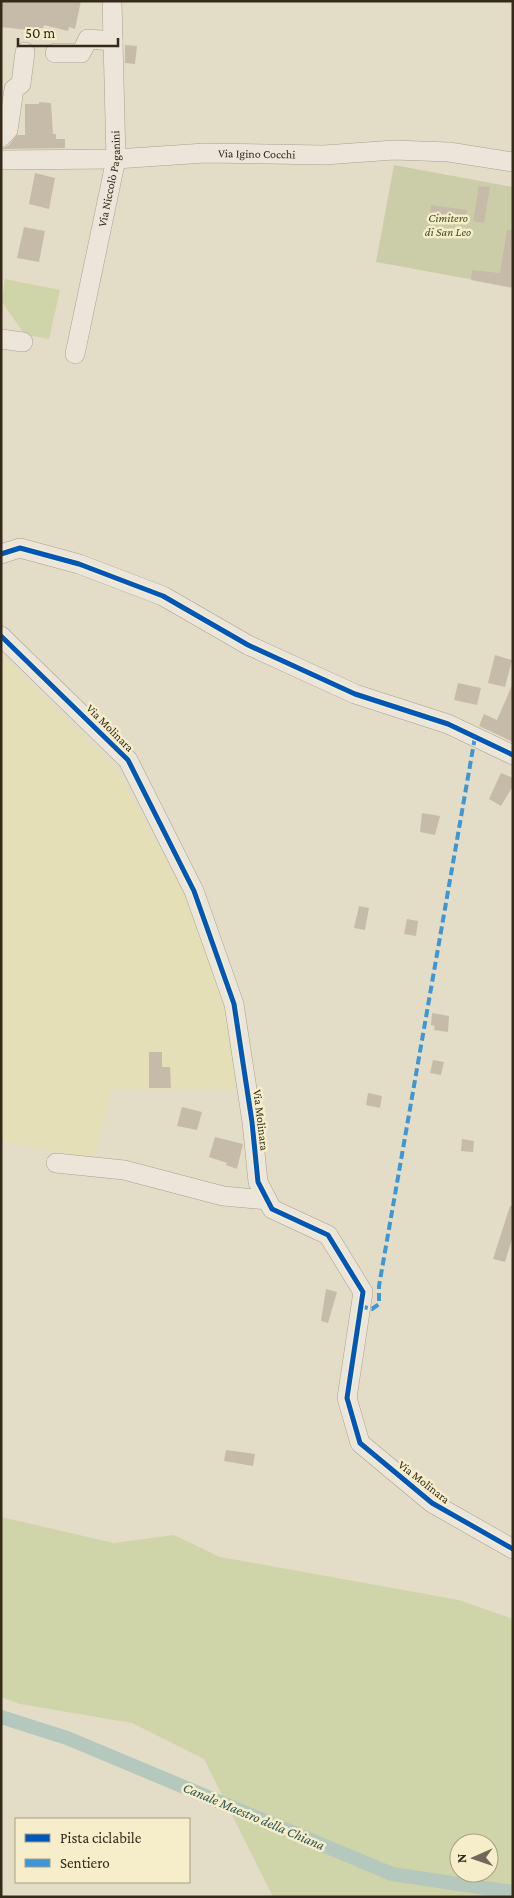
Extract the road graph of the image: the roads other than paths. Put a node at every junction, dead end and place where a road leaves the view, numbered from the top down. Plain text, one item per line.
1 (112, 1) edge
2 (113, 41) junction
3 (24, 52) dead end
4 (55, 53) dead end
5 (1, 136) edge
6 (116, 159) junction
7 (1, 160) edge
8 (513, 162) edge
9 (1, 339) edge
10 (23, 342) dead end
11 (75, 354) dead end
12 (1, 554) edge
13 (1, 636) edge
14 (513, 754) edge
15 (56, 1163) dead end
16 (267, 1200) junction
17 (513, 1549) edge

1 - 2 street, Via Niccolò Paganini
2 - 4 street
2 - 6 street, Via Niccolò Paganini
3 - 5 street
6 - 7 street, Via Igino Cocchi
6 - 8 street, Via Igino Cocchi
6 - 11 street, Via Niccolò Paganini
9 - 10 street
12 - 14 street
13 - 16 street, Via Molinara
15 - 16 street
16 - 17 street, Via Molinara

